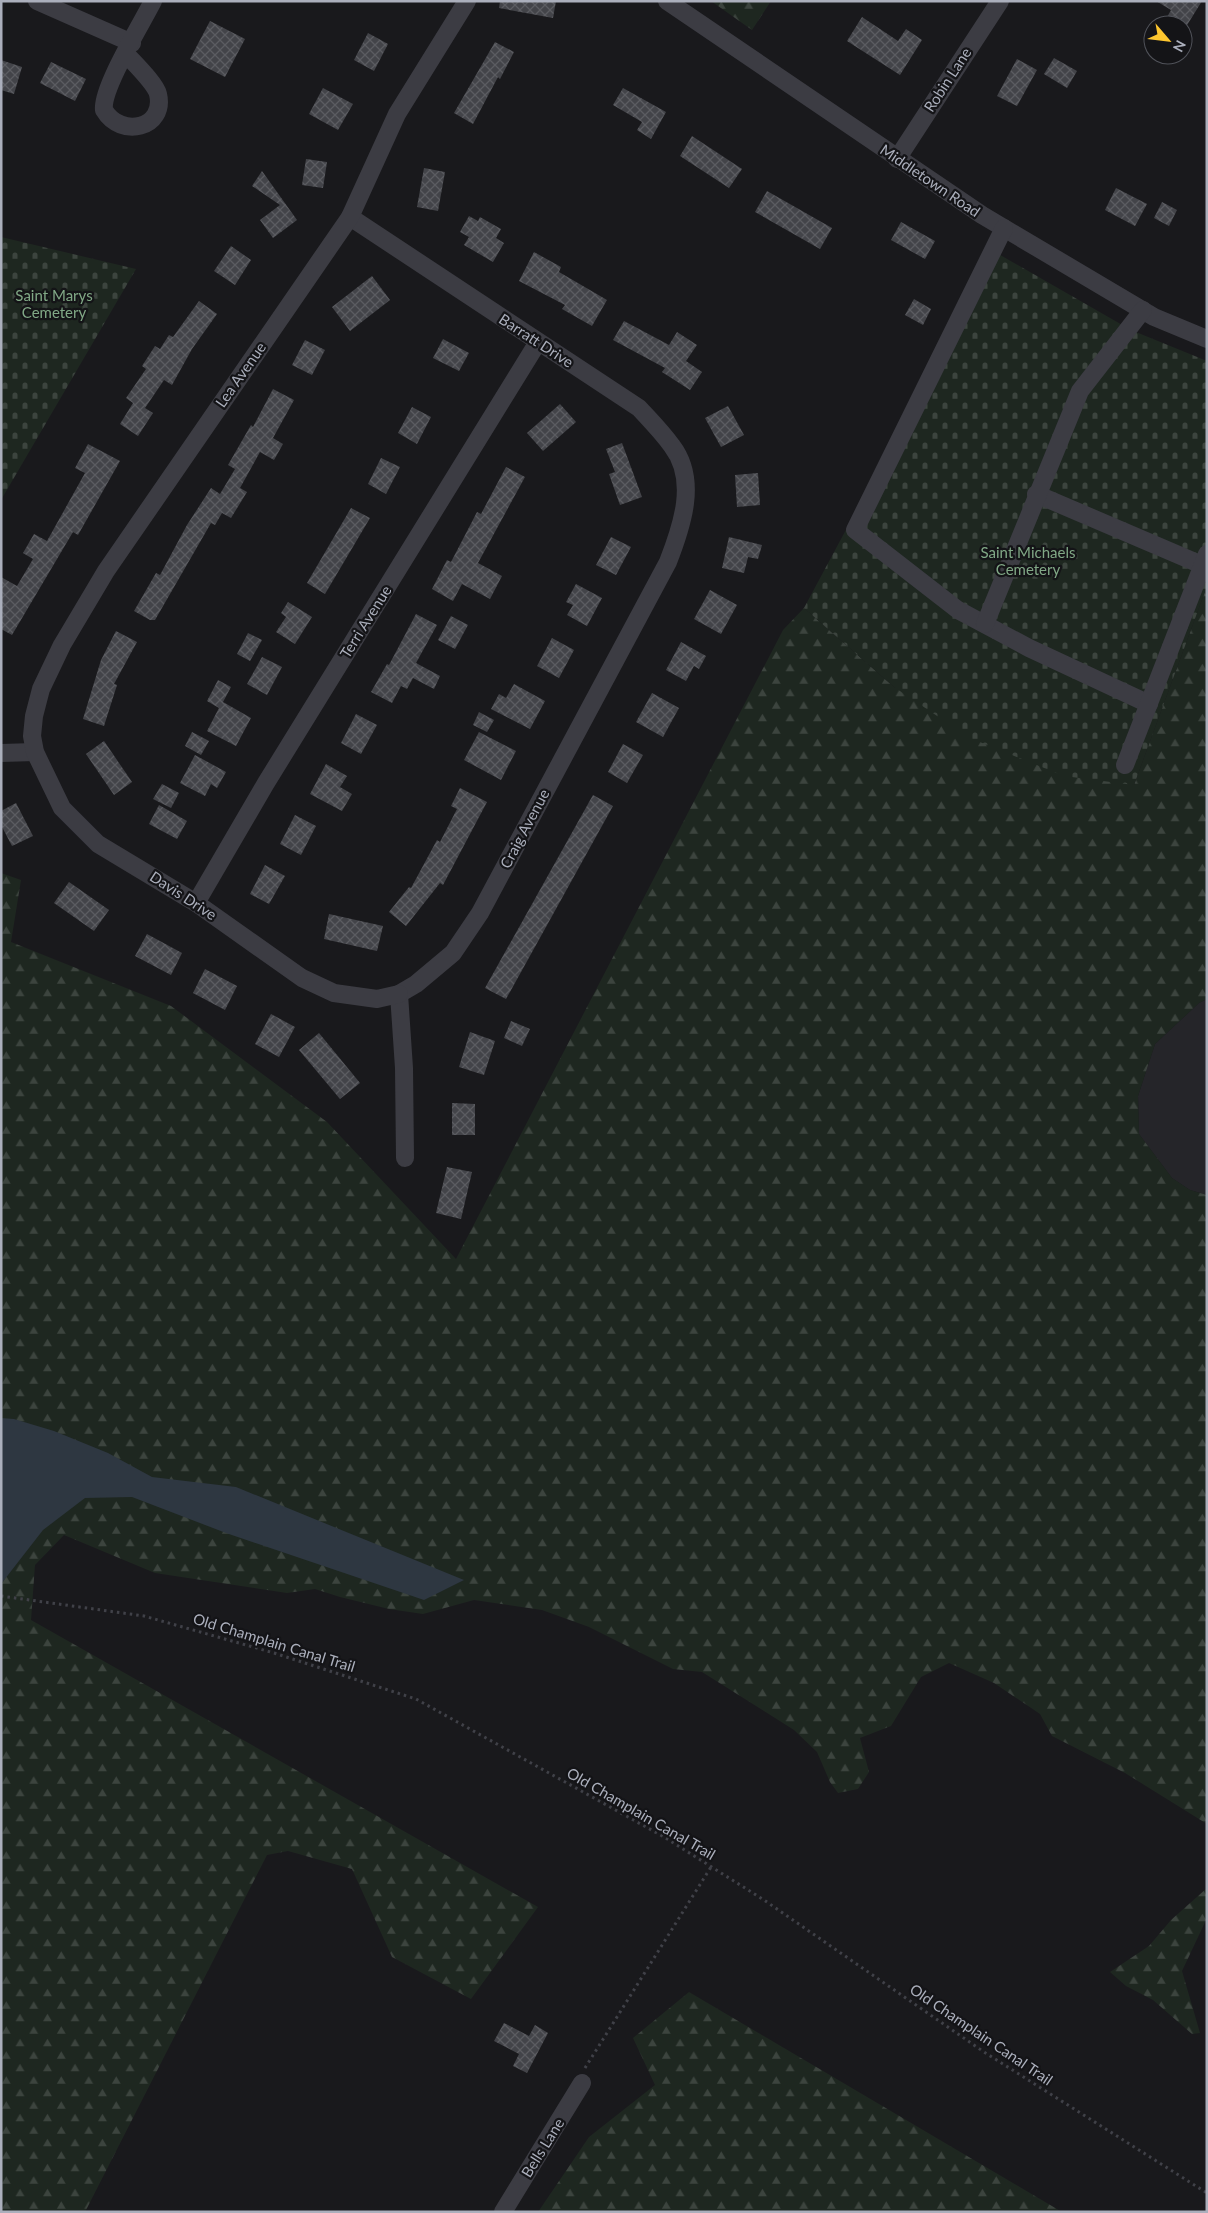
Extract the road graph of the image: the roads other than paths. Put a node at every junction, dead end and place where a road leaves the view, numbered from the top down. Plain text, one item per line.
1 (37, 1) edge
2 (153, 1) edge
3 (467, 1) edge
4 (667, 1) edge
5 (1000, 1) edge
6 (897, 159) junction
7 (350, 217) junction
8 (1004, 228) junction
9 (1142, 310) junction
10 (1207, 339) edge
11 (538, 342) junction
12 (687, 492) joint
13 (1036, 494) junction
14 (1205, 560) edge
15 (985, 624) junction
16 (1149, 704) junction
17 (1, 752) edge
18 (35, 752) junction
19 (1125, 765) dead end
20 (196, 903) junction
21 (399, 994) junction
22 (405, 1158) dead end
23 (582, 2083) road end
24 (503, 2212) edge

1 - 2 street
3 - 7 street, Lea Avenue
4 - 6 street, Middletown Road
5 - 6 street, Robin Lane
6 - 8 street, Middletown Road
7 - 11 street, Barratt Drive
7 - 18 street, Lea Avenue
8 - 9 street, Middletown Road
8 - 15 street
9 - 10 street, Middletown Road
9 - 13 street
11 - 12 street, Barratt Drive
11 - 20 street, Terri Avenue
12 - 21 street, Craig Avenue
13 - 14 street
13 - 15 street
14 - 16 street
15 - 16 street
16 - 19 street
17 - 18 street
18 - 20 street, Davis Drive
20 - 21 street, Davis Drive
21 - 22 street
23 - 24 street, Bells Lane

